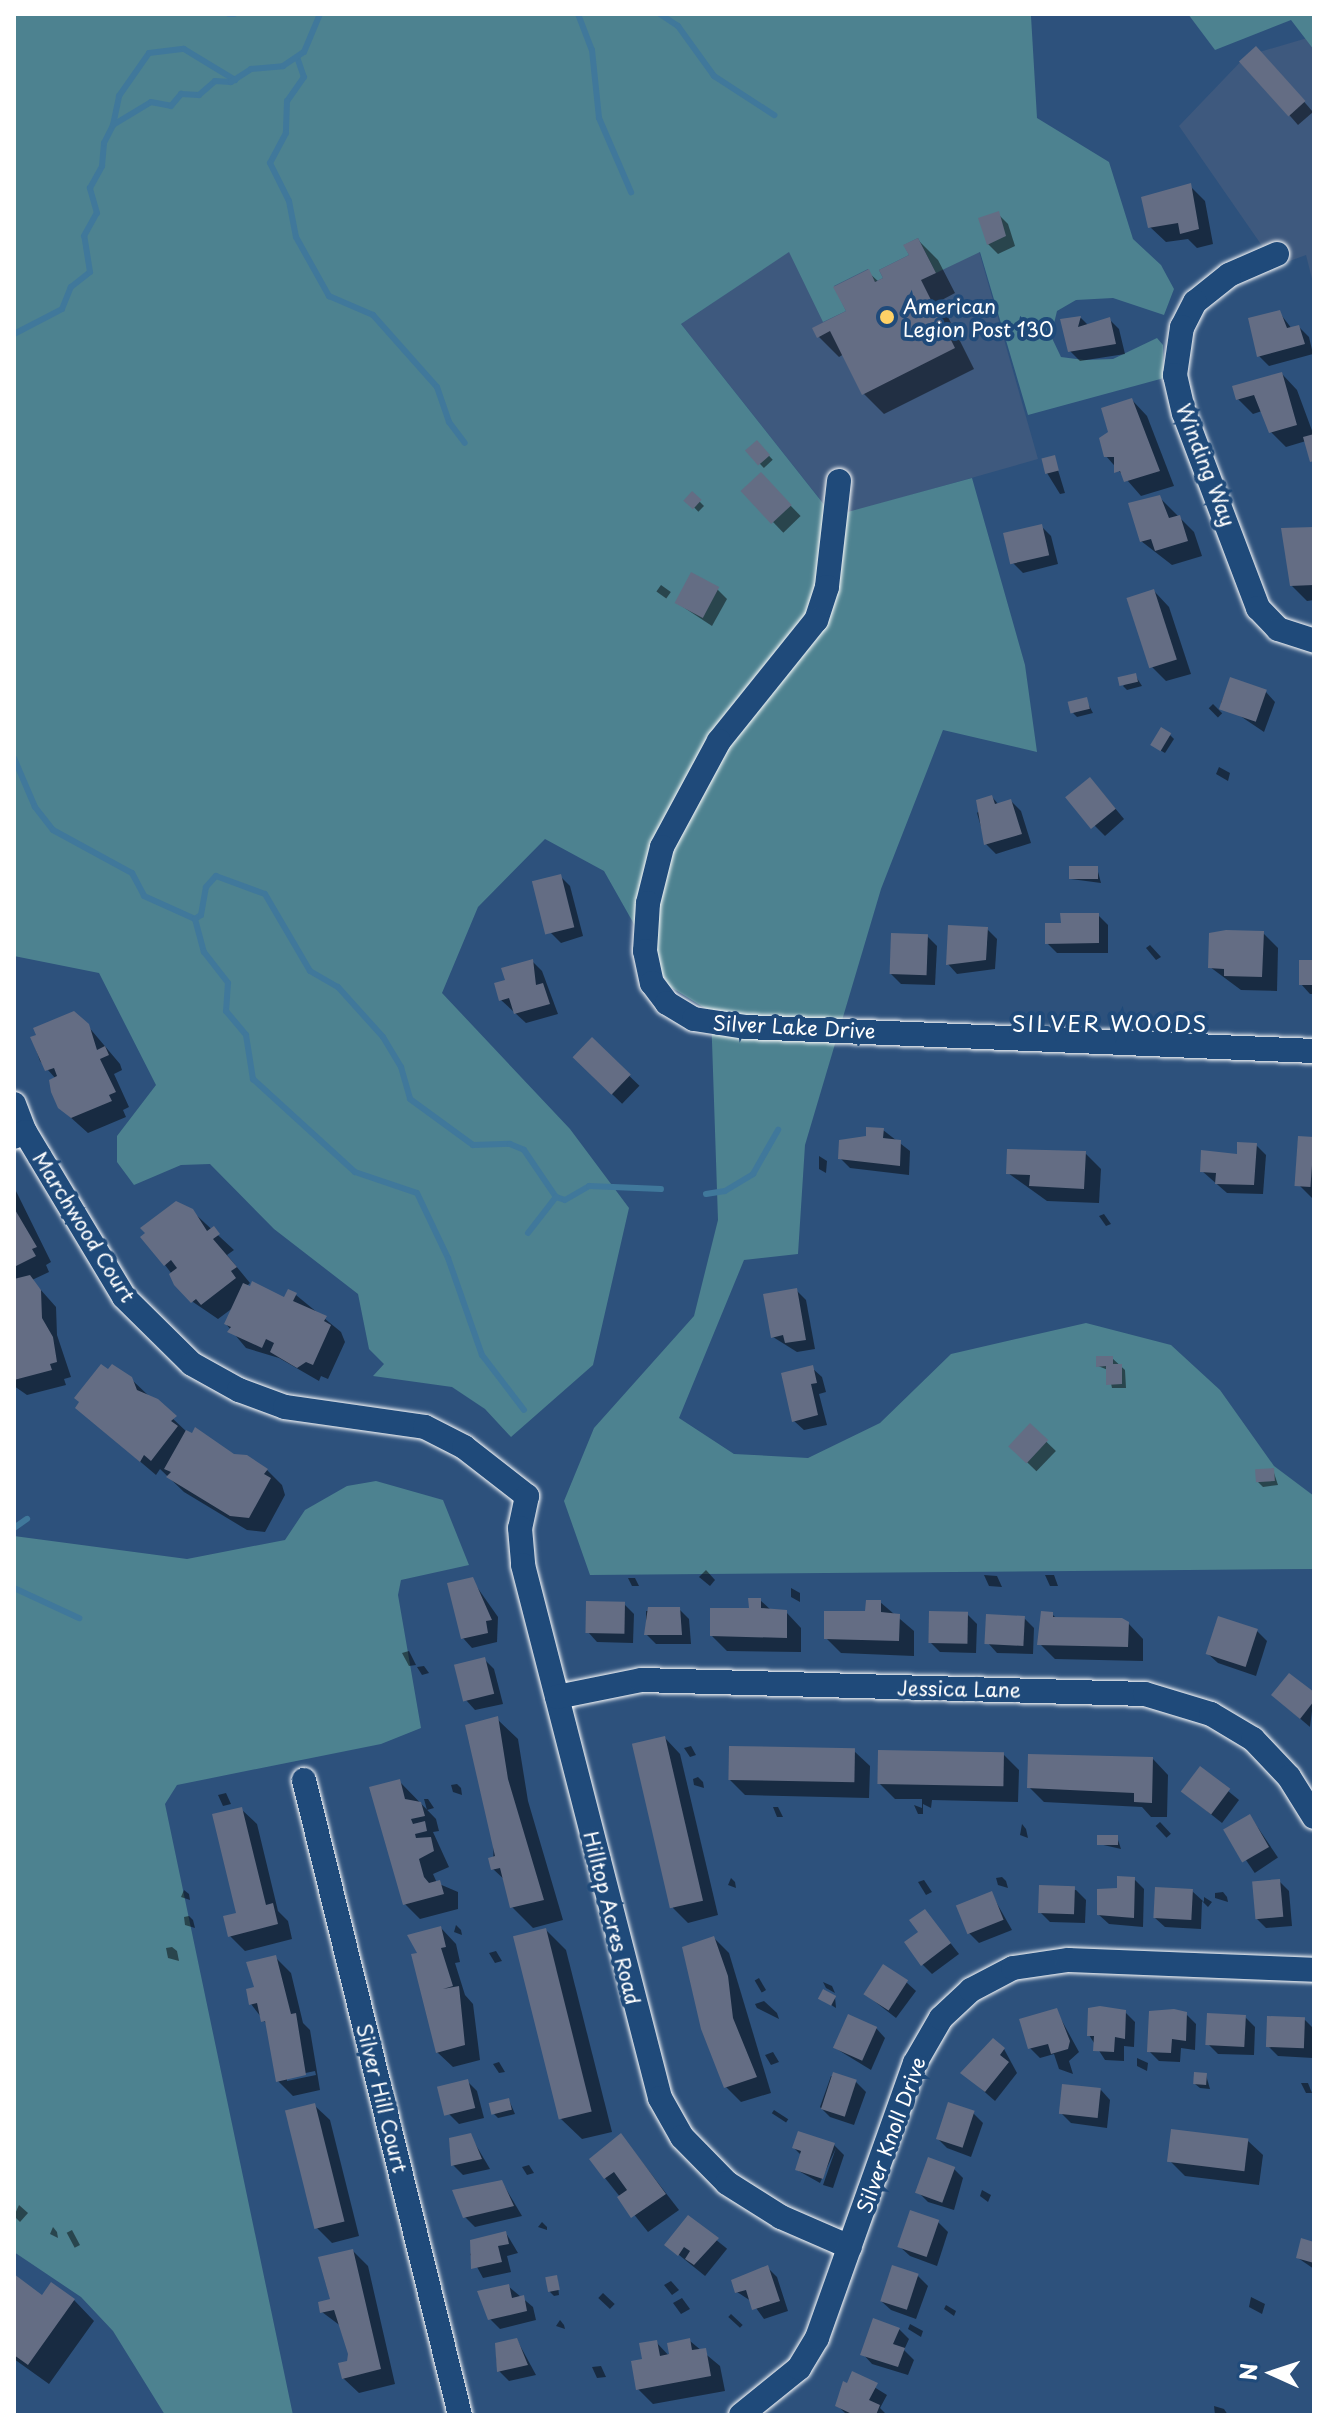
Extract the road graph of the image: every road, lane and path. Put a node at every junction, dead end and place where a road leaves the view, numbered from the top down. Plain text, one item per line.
1 (1277, 254) dead end
2 (839, 481) dead end
3 (1314, 641) edge
4 (1314, 1051) edge
5 (14, 1104) edge
6 (20, 1134) edge
7 (527, 1496) joint
8 (557, 1697) junction
9 (304, 1780) dead end
10 (1314, 1817) edge
11 (1314, 1970) edge
12 (850, 2247) junction
13 (460, 2415) edge
14 (741, 2415) edge

1 - 3 street, Winding Way
2 - 4 street, Silver Lake Drive
5 - 6 street, Marchwood Court
6 - 7 street, Marchwood Court
7 - 8 street, Hilltop Acres Road
8 - 10 street, Jessica Lane
8 - 12 street, Hilltop Acres Road
9 - 13 street, Silver Hill Court
11 - 12 street, Silver Knoll Drive
12 - 14 street, Silver Knoll Drive

